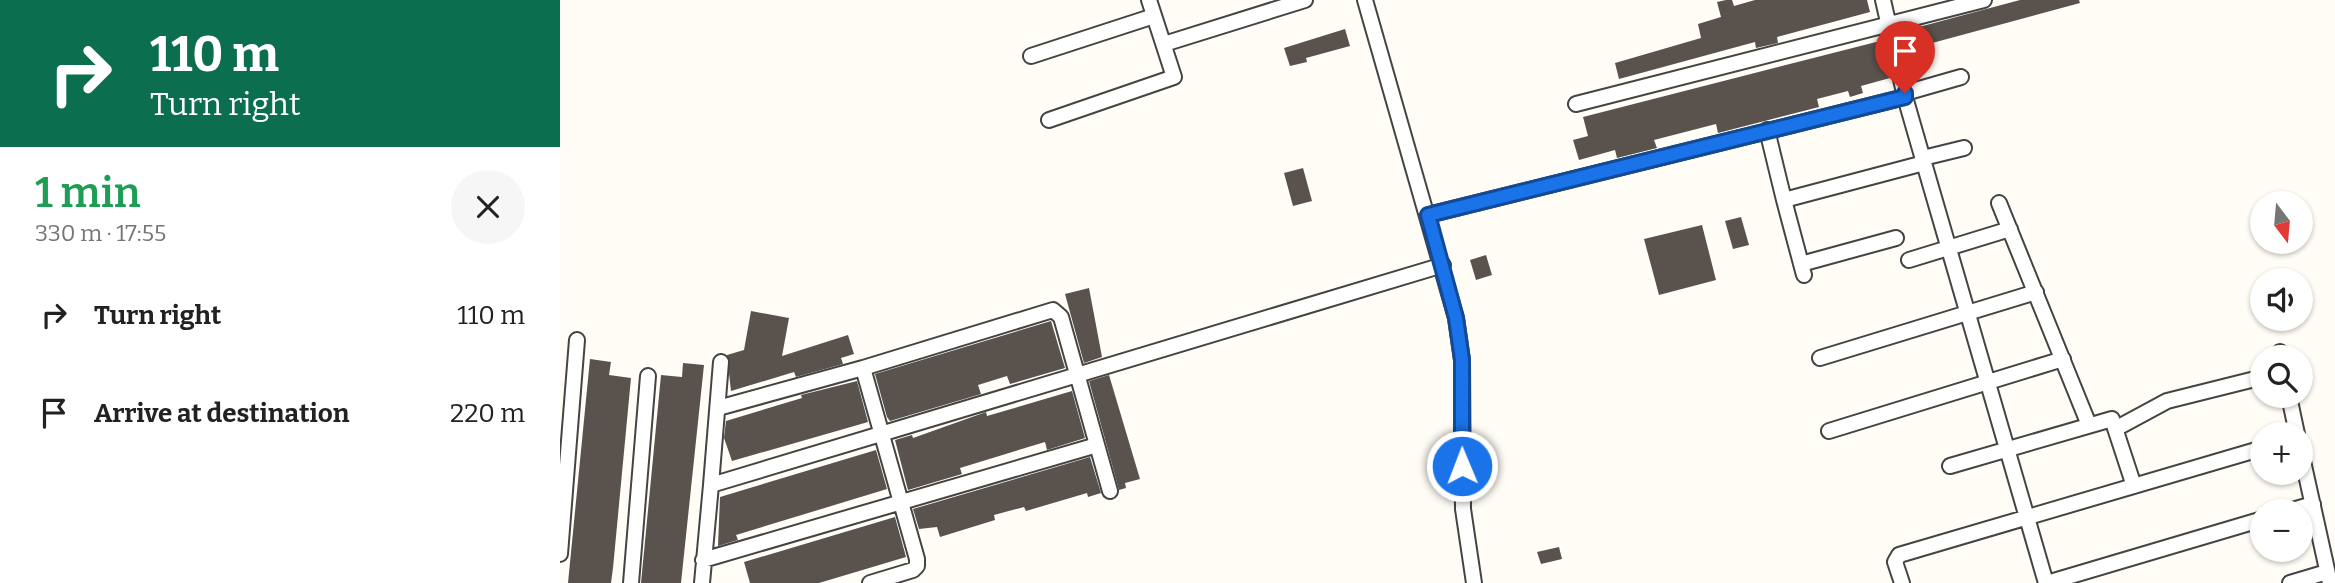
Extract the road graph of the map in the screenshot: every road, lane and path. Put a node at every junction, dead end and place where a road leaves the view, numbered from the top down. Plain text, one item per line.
1 (1149, 0) edge
2 (1305, 0) edge
3 (1365, 0) edge
4 (1882, 0) edge
5 (1984, 0) edge
6 (1154, 16) junction
7 (1889, 25) junction
8 (1164, 44) junction
9 (1031, 56) dead end
10 (1961, 77) dead end
11 (1905, 95) junction
12 (1576, 104) dead end
13 (1049, 120) dead end
14 (1767, 130) junction
15 (1964, 148) dead end
16 (1924, 160) junction
17 (1784, 200) junction
18 (1999, 203) dead end
19 (1428, 215) junction
20 (2010, 229) junction
21 (1896, 237) dead end
22 (1949, 248) junction
23 (1909, 260) dead end
24 (1443, 265) junction
25 (2036, 292) junction
26 (1967, 313) junction
27 (577, 340) dead end
28 (1820, 358) dead end
29 (2063, 359) junction
30 (722, 362) dead end
31 (863, 368) junction
32 (1077, 375) junction
33 (648, 376) dead end
34 (2250, 380) edge
35 (1987, 382) junction
36 (718, 408) junction
37 (2089, 425) junction
38 (2117, 428) junction
39 (1829, 431) dead end
40 (881, 435) junction
41 (1097, 444) junction
42 (2006, 449) junction
43 (2250, 452) edge
44 (1950, 466) dead end
45 (711, 485) junction
46 (2134, 486) junction
47 (1110, 491) dead end
48 (902, 502) junction
49 (2313, 504) edge
50 (2026, 517) junction
51 (2250, 523) edge
52 (560, 554) edge
53 (703, 560) junction
54 (2329, 577) edge
55 (631, 583) edge
56 (702, 583) edge
57 (870, 583) edge
58 (1474, 583) edge
59 (1902, 583) edge
60 (2047, 583) edge
61 (2290, 583) edge

1 - 6 street
2 - 8 street
3 - 19 street
4 - 7 street
5 - 7 street
6 - 8 street
6 - 9 street
7 - 11 street
7 - 12 street
8 - 13 street
10 - 11 street
11 - 14 street
11 - 16 street
14 - 17 street
14 - 19 street
15 - 16 street
16 - 17 street
16 - 22 street
17 - 21 street
18 - 20 street
19 - 24 street
20 - 22 street
20 - 25 street
22 - 23 street
22 - 26 street
24 - 32 street
24 - 58 street
25 - 26 street
25 - 29 street
26 - 28 street
26 - 35 street
27 - 52 street
29 - 35 street
29 - 37 street
30 - 36 street
31 - 32 street
31 - 36 street
31 - 40 street
32 - 40 street
32 - 41 street
33 - 55 street
34 - 38 street
35 - 39 street
35 - 42 street
36 - 45 street
37 - 38 street
37 - 42 street
38 - 46 street
40 - 45 street
40 - 48 street
41 - 47 street
41 - 48 street
42 - 44 street
42 - 50 street
43 - 46 street
45 - 53 street
46 - 50 street
48 - 53 street
48 - 57 street
49 - 54 street
50 - 59 street
50 - 60 street
51 - 60 street
53 - 56 street
54 - 61 street

